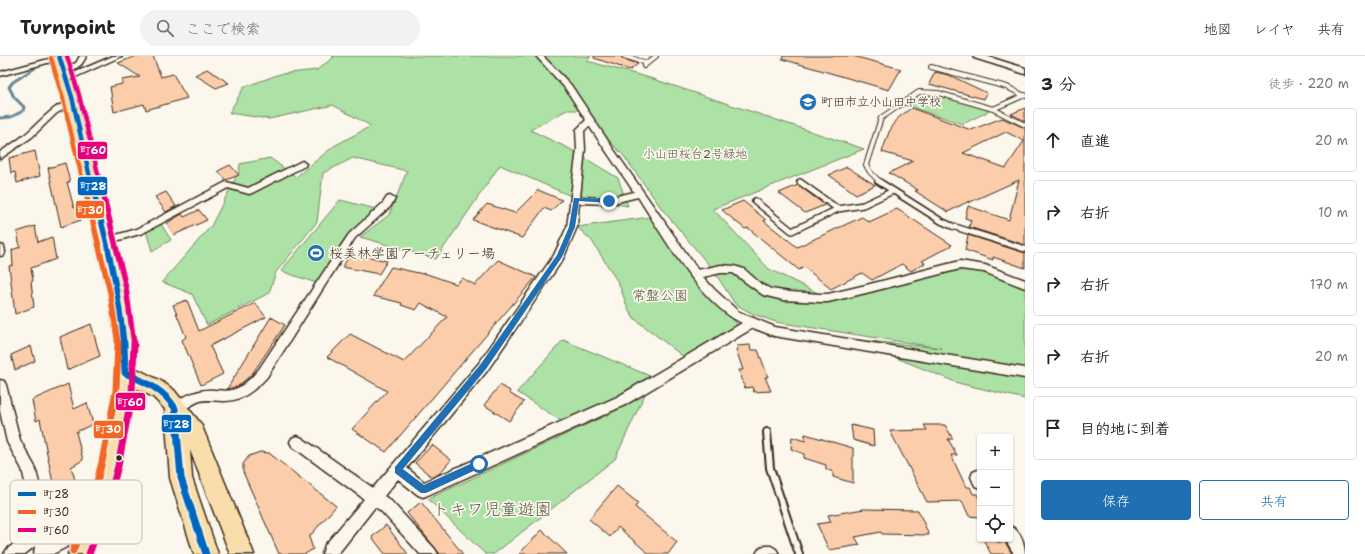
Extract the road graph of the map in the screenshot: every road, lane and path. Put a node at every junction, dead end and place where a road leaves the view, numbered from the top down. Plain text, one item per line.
1 (83, 56) edge
2 (119, 56) edge
3 (539, 56) edge
4 (624, 56) edge
5 (656, 56) edge
6 (977, 56) edge
7 (62, 65) edge
8 (931, 67) dead end
9 (1025, 71) edge
10 (0, 74) edge
11 (1024, 95) edge
12 (72, 102) junction
13 (993, 109) junction
14 (590, 121) junction
15 (1025, 125) edge
16 (0, 156) edge
17 (302, 164) dead end
18 (800, 182) dead end
19 (893, 191) junction
20 (640, 194) junction
21 (390, 199) dead end
22 (576, 200) junction
23 (755, 201) dead end
24 (838, 209) junction
25 (106, 241) junction
26 (1025, 249) edge
27 (696, 275) junction
28 (1025, 284) edge
29 (752, 323) junction
30 (125, 373) junction
31 (1025, 373) edge
32 (0, 385) edge
33 (175, 408) junction
34 (768, 432) dead end
35 (297, 442) dead end
36 (398, 470) junction
37 (211, 474) junction
38 (31, 480) edge
39 (106, 480) edge
40 (184, 487) junction
41 (374, 498) junction
42 (1013, 538) edge
43 (26, 544) edge
44 (60, 544) edge
45 (84, 544) edge
46 (43, 553) edge
47 (12, 554) edge
48 (80, 554) edge
49 (206, 554) edge
50 (242, 554) edge
51 (330, 554) edge
52 (430, 554) edge
53 (764, 554) edge
54 (771, 554) edge
55 (799, 554) edge
56 (1022, 554) edge

1 - 7 street
2 - 7 street
3 - 14 street
4 - 5 lane
6 - 9 street
7 - 10 street
7 - 12 main road
8 - 11 lane
11 - 13 lane
12 - 16 street
12 - 25 main road
13 - 15 lane
13 - 19 lane
14 - 20 street
14 - 22 street
17 - 25 street
18 - 24 lane
19 - 24 lane
19 - 26 lane
20 - 22 street
20 - 27 street
21 - 33 street
22 - 36 street
23 - 24 lane
25 - 30 main road
27 - 28 street
27 - 29 street
29 - 31 street
29 - 36 street
30 - 33 main road
30 - 39 main road
32 - 38 street
33 - 37 main road
33 - 40 main road
34 - 55 lane
35 - 41 street
36 - 41 street
37 - 40 main road
37 - 50 main road
40 - 49 main road
41 - 51 street
41 - 52 street
42 - 56 street
43 - 47 street
44 - 46 street
45 - 48 main road
53 - 54 street

